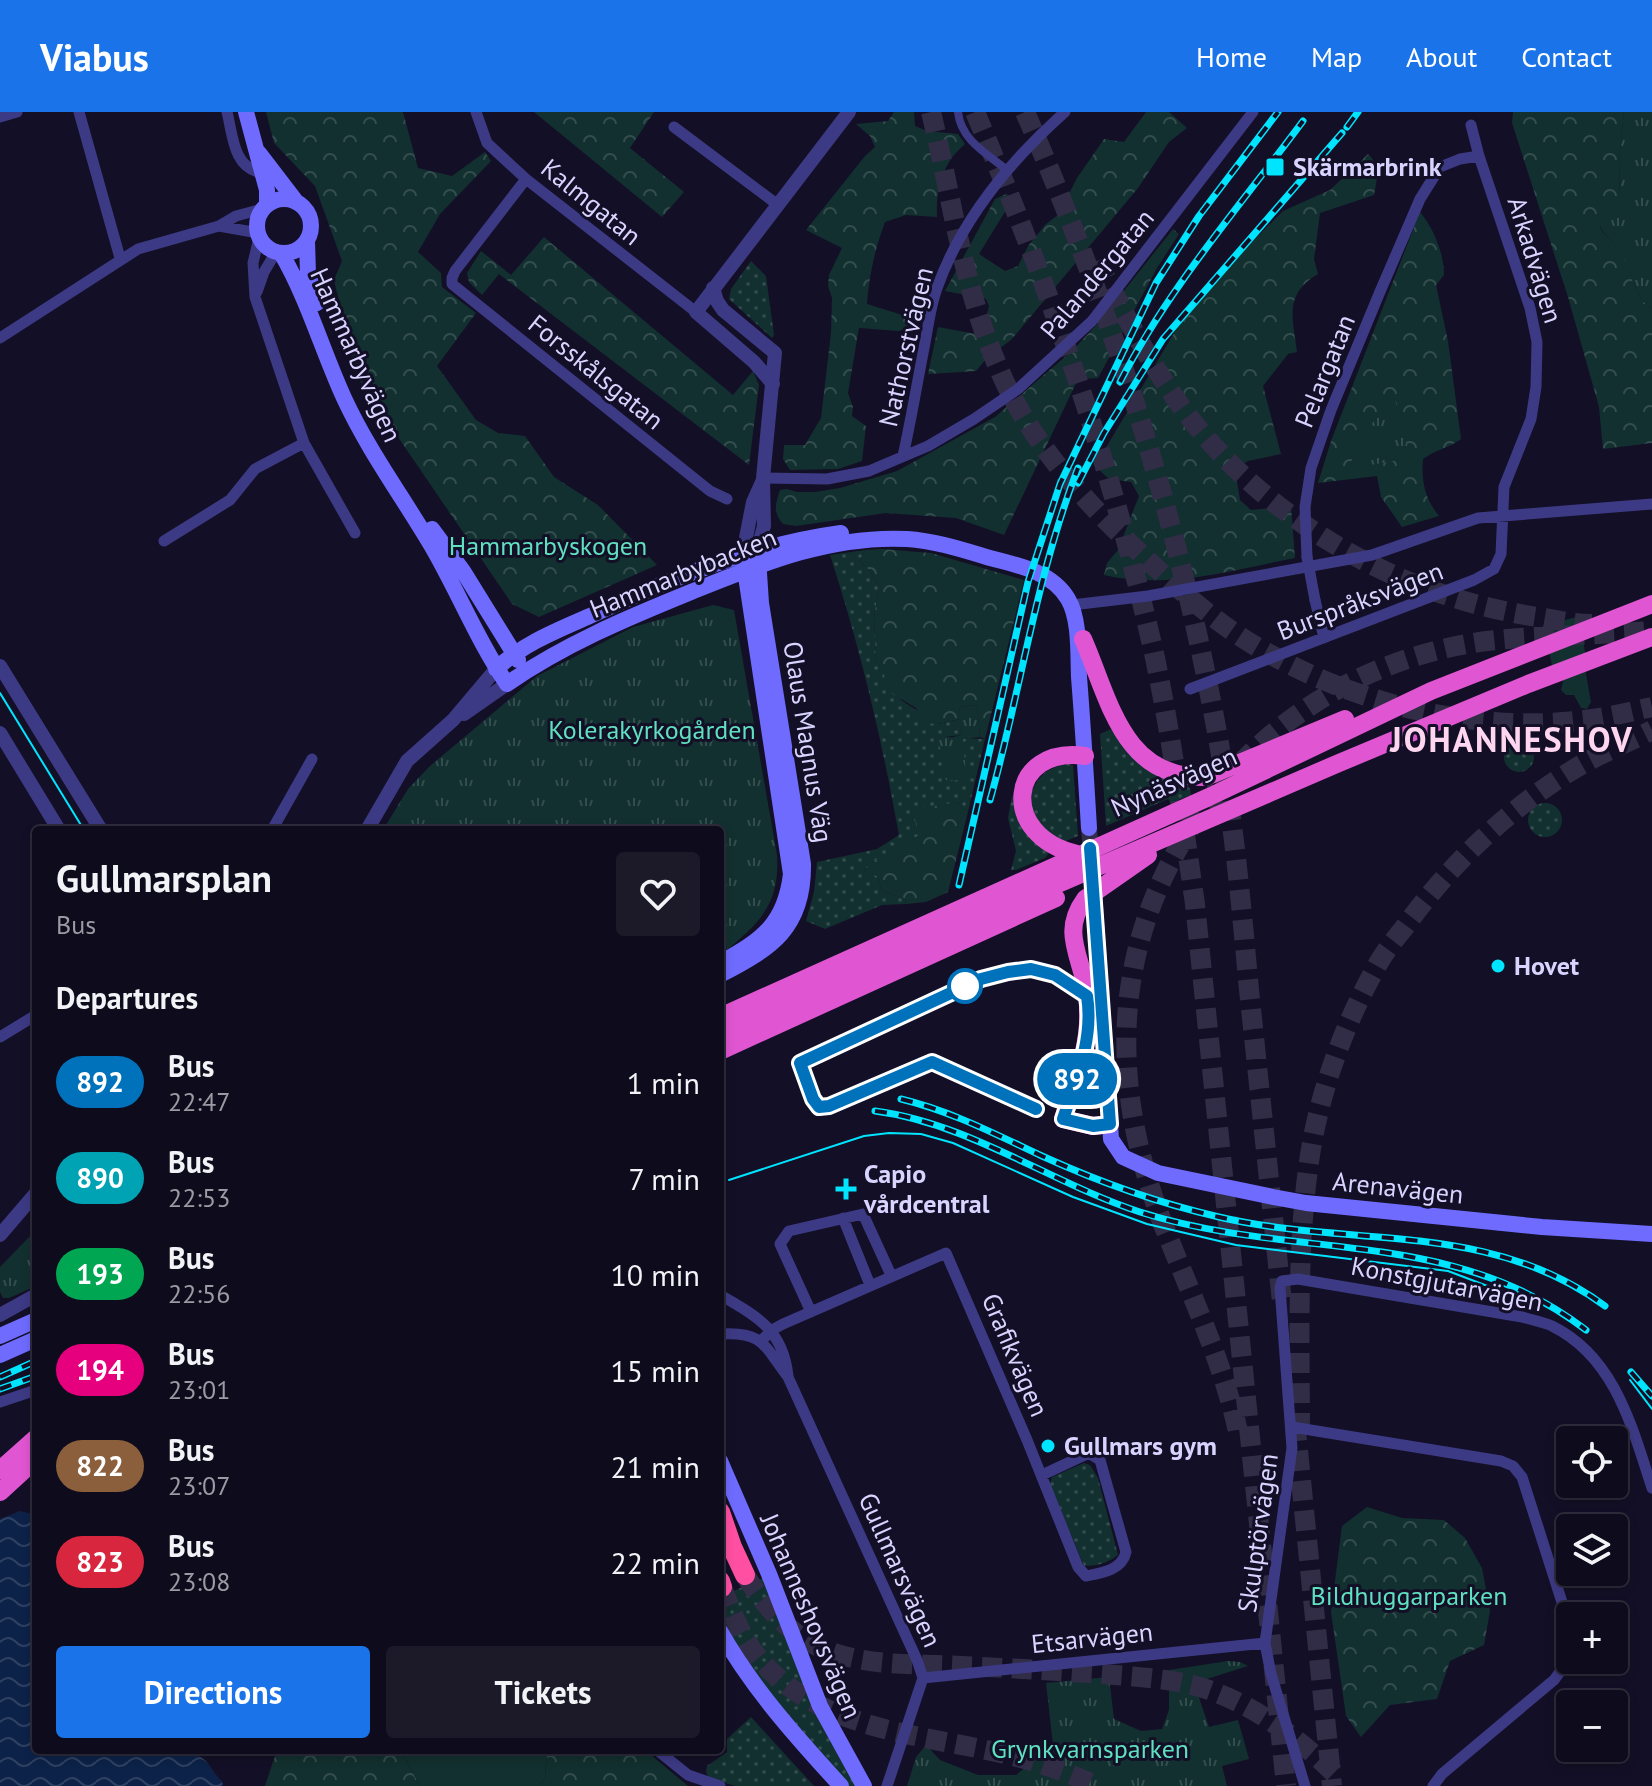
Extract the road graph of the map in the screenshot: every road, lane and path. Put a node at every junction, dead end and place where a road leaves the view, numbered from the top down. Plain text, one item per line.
1 (17, 112) edge
2 (79, 112) edge
3 (227, 112) edge
4 (246, 112) edge
5 (476, 112) edge
6 (849, 112) edge
7 (958, 112) edge
8 (1065, 112) edge
9 (1253, 112) edge
10 (0, 117) edge
11 (1471, 125) dead end
12 (674, 127) dead end
13 (258, 151) junction
14 (1477, 157) junction
15 (1007, 170) junction
16 (261, 173) junction
17 (526, 179) junction
18 (295, 200) junction
19 (778, 205) junction
20 (265, 207) junction
21 (219, 226) junction
22 (259, 235) junction
23 (307, 241) junction
24 (279, 252) junction
25 (120, 258) junction
26 (713, 288) junction
27 (255, 297) junction
28 (696, 312) junction
29 (0, 338) edge
30 (773, 384) junction
31 (304, 443) junction
32 (903, 456) junction
33 (763, 478) junction
34 (727, 499) dead end
35 (1652, 504) edge
36 (1502, 517) junction
37 (355, 533) dead end
38 (164, 541) dead end
39 (751, 559) junction
40 (1076, 604) junction
41 (1652, 604) edge
42 (1324, 638) junction
43 (1083, 639) junction
44 (1650, 639) edge
45 (514, 653) junction
46 (0, 666) edge
47 (496, 669) junction
48 (526, 671) junction
49 (507, 684) junction
50 (1190, 689) dead end
51 (1431, 691) junction
52 (453, 720) junction
53 (0, 733) edge
54 (1085, 756) junction
55 (312, 759) dead end
56 (1217, 815) junction
57 (57, 826) edge
58 (99, 826) edge
59 (274, 826) edge
60 (369, 826) edge
61 (1077, 854) junction
62 (1132, 865) junction
63 (1098, 906) tunnel mouth
64 (724, 961) edge
65 (724, 973) edge
66 (805, 979) junction
67 (724, 1004) edge
68 (724, 1015) edge
69 (32, 1017) edge
70 (0, 1037) edge
71 (724, 1048) edge
72 (724, 1048) edge
73 (1113, 1123) junction
74 (32, 1198) edge
75 (843, 1218) junction
76 (1652, 1234) edge
77 (0, 1235) edge
78 (891, 1275) junction
79 (1282, 1281) joint
80 (870, 1285) junction
81 (32, 1297) edge
82 (724, 1298) edge
83 (0, 1304) edge
84 (811, 1312) junction
85 (0, 1315) edge
86 (32, 1322) edge
87 (772, 1330) junction
88 (724, 1334) edge
89 (0, 1336) edge
90 (762, 1340) junction
91 (32, 1341) edge
92 (0, 1355) edge
93 (788, 1377) junction
94 (32, 1391) edge
95 (0, 1402) edge
96 (1292, 1427) junction
97 (32, 1442) edge
98 (32, 1463) edge
99 (0, 1470) edge
100 (724, 1470) edge
101 (1042, 1475) junction
102 (1652, 1488) edge
103 (0, 1492) edge
104 (724, 1522) edge
105 (745, 1575) tunnel mouth
106 (1562, 1602) edge
107 (724, 1638) edge
108 (1265, 1643) junction
109 (1558, 1674) edge
110 (923, 1678) junction
111 (662, 1754) edge
112 (720, 1786) edge
113 (841, 1786) edge
114 (864, 1786) edge
115 (887, 1786) edge
116 (1305, 1786) edge
117 (1433, 1786) edge

1 - 10 street
2 - 25 street
3 - 16 street
4 - 13 main road, Hammarbyvägen
5 - 17 street, Kalmgatan
6 - 19 street
7 - 15 street
8 - 15 street, Nathorstvägen
9 - 32 street, Palandergatan
11 - 14 street, Arkadvägen
12 - 19 street
13 - 16 main road, Hammarbyvägen
13 - 18 main road, Hammarbyvägen
14 - 36 street, Arkadvägen
14 - 42 street, Pelargatan, bridge
15 - 32 street, Nathorstvägen
16 - 20 main road, Hammarbyvägen
17 - 28 street, Kalmgatan
17 - 34 street, Forsskålsgatan
18 - 20 main road
18 - 23 main road, Hammarbyvägen
19 - 26 street
20 - 21 street
20 - 22 main road, Hammarbyvägen
21 - 22 street
21 - 25 street
22 - 24 main road, Hammarbyvägen
22 - 27 street
23 - 24 main road, Hammarbyvägen
23 - 45 main road, Hammarbyvägen
24 - 27 street
24 - 47 main road, Hammarbyvägen
25 - 29 street
26 - 28 street
26 - 30 street, Olaus Magnus Väg
27 - 31 street
28 - 30 street
30 - 33 street, Olaus Magnus Väg
31 - 37 street
31 - 38 street
32 - 33 street, Palandergatan
33 - 39 street, Olaus Magnus Väg
35 - 36 street
36 - 40 street
36 - 42 street, Burspråksvägen
39 - 40 main road, Hammarbybacken
39 - 45 main road, Hammarbybacken
39 - 48 main road, Hammarbybacken
39 - 64 main road, Olaus Magnus Väg
39 - 65 main road, Olaus Magnus Väg
40 - 43 main road
40 - 54 main road
41 - 51 highway, Nynäsvägen
42 - 50 street, Burspråksvägen
43 - 51 highway
43 - 54 main road
44 - 56 highway, Nynäsvägen
45 - 47 main road, Hammarbybacken
45 - 48 main road, Hammarbyvägen
46 - 58 street
47 - 49 main road, Hammarbyvägen
47 - 52 street, Hammarbybacken
48 - 49 main road, Hammarbybacken
49 - 52 street, Hammarbybacken
51 - 61 highway, Nynäsvägen
52 - 60 street, Hammarbybacken
53 - 57 street
54 - 61 highway
55 - 59 street
56 - 62 highway
56 - 71 highway, Nynäsvägen
61 - 66 highway, Nynäsvägen
62 - 72 highway
62 - 73 highway
63 - 73 main road, Arenavägen
66 - 67 highway
66 - 68 highway, Nynäsvägen
69 - 70 street
73 - 76 main road, Arenavägen
74 - 77 street
75 - 78 street
75 - 80 street
75 - 84 street
78 - 80 street
78 - 101 street, Grafikvägen
79 - 96 street, Skulptörvägen
79 - 102 street, Konstgjutarvägen
80 - 84 street
81 - 83 street
81 - 85 street
82 - 87 street
84 - 87 street
86 - 89 main road
87 - 90 street
87 - 93 street, Gullmarsvägen
88 - 90 street
90 - 93 street, Gullmarsvägen
91 - 92 main road
93 - 110 street, Gullmarsvägen
94 - 95 street
96 - 106 street
96 - 108 street, Skulptörvägen
97 - 99 highway
98 - 103 highway
100 - 114 main road, Johanneshovsvägen
101 - 101 street, Grafikvägen
104 - 105 highway
107 - 113 main road
108 - 110 street, Etsarvägen
108 - 116 street, Skulptörvägen
109 - 117 street
110 - 115 street, Gullmarsvägen
111 - 112 street

